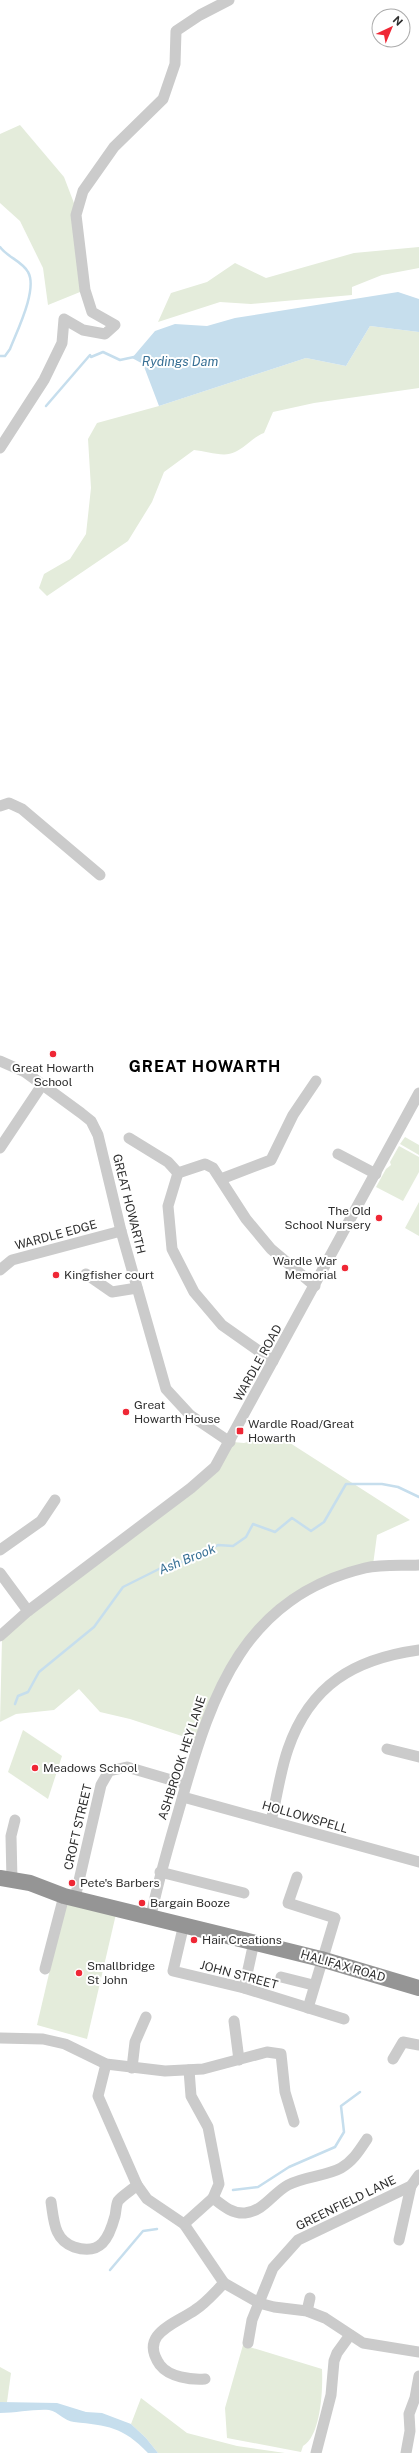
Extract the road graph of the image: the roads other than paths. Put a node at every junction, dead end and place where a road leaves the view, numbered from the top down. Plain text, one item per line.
1 (229, 0) edge
2 (0, 448) edge
3 (0, 806) edge
4 (100, 875) dead end
5 (0, 1061) edge
6 (316, 1081) dead end
7 (42, 1085) junction
8 (419, 1093) edge
9 (129, 1138) dead end
10 (0, 1148) edge
11 (338, 1154) dead end
12 (178, 1172) junction
13 (376, 1174) junction
14 (221, 1180) junction
15 (121, 1231) junction
16 (0, 1270) edge
17 (86, 1274) dead end
18 (315, 1286) junction
19 (137, 1288) junction
20 (273, 1361) junction
21 (230, 1442) junction
22 (55, 1500) dead end
23 (0, 1550) edge
24 (419, 1565) edge
25 (0, 1574) edge
26 (28, 1610) junction
27 (0, 1636) edge
28 (419, 1650) edge
29 (387, 1749) dead end
30 (419, 1757) edge
31 (185, 1784) junction
32 (183, 1797) junction
33 (15, 1820) dead end
34 (271, 1821) junction
35 (419, 1862) edge
36 (160, 1872) junction
37 (297, 1877) dead end
38 (4, 1882) edge
39 (244, 1893) dead end
40 (65, 1895) junction
41 (151, 1916) junction
42 (184, 1924) junction
43 (254, 1942) junction
44 (320, 1959) junction
45 (45, 1969) dead end
46 (281, 1977) dead end
47 (313, 1985) junction
48 (244, 1988) junction
49 (419, 1988) edge
50 (308, 2008) junction
51 (146, 2017) dead end
52 (344, 2019) dead end
53 (234, 2021) dead end
54 (0, 2038) edge
55 (419, 2045) edge
56 (393, 2059) dead end
57 (239, 2060) junction
58 (106, 2064) junction
59 (132, 2068) junction
60 (189, 2070) junction
61 (294, 2122) dead end
62 (367, 2139) dead end
63 (419, 2175) edge
64 (138, 2185) junction
65 (411, 2186) junction
66 (213, 2198) junction
67 (50, 2202) dead end
68 (184, 2224) junction
69 (399, 2240) dead end
70 (224, 2283) junction
71 (310, 2298) dead end
72 (259, 2303) junction
73 (307, 2311) junction
74 (350, 2335) junction
75 (248, 2343) dead end
76 (419, 2352) edge
77 (419, 2376) edge
78 (205, 2380) dead end
79 (312, 2452) edge
80 (406, 2453) edge

1 - 2 street
3 - 4 street
5 - 7 street, GREAT HOWARTH
6 - 14 street
7 - 10 street
7 - 15 street, GREAT HOWARTH
8 - 13 street, WARDLE ROAD
9 - 12 street
11 - 13 street
12 - 14 street
12 - 20 street
13 - 18 street, WARDLE ROAD
14 - 18 street
15 - 16 street, WARDLE EDGE
15 - 19 street, GREAT HOWARTH
17 - 19 street
18 - 20 street, WARDLE ROAD
19 - 21 street, GREAT HOWARTH
20 - 21 street, WARDLE ROAD
21 - 26 street, WARDLE ROAD
22 - 23 street
24 - 31 street, ASHBROOK HEY LANE
25 - 26 street
26 - 27 street, WARDLE ROAD
28 - 34 street
29 - 30 street
31 - 32 street, ASHBROOK HEY LANE
31 - 40 street, CROFT STREET
32 - 34 street, HOLLOWSPELL
32 - 36 street, ASHBROOK HEY LANE
33 - 38 street
34 - 35 street, HOLLOWSPELL
36 - 39 street
36 - 41 street, ASHBROOK HEY LANE
37 - 44 street
38 - 40 highway, HALIFAX ROAD
40 - 41 highway, HALIFAX ROAD
40 - 45 street, CROFT STREET
41 - 42 highway, HALIFAX ROAD
42 - 43 highway, HALIFAX ROAD
42 - 48 street, JOHN STREET
43 - 44 highway, HALIFAX ROAD
43 - 48 street
44 - 47 street
44 - 49 highway, HALIFAX ROAD
46 - 47 street
47 - 50 street
48 - 50 street, JOHN STREET
50 - 52 street, JOHN STREET
51 - 59 street
53 - 57 street
54 - 58 street
55 - 56 street
57 - 60 street
57 - 61 street
58 - 59 street
58 - 64 street
59 - 60 street
60 - 66 street
62 - 66 street
63 - 65 street, GREENFIELD LANE
64 - 67 street
64 - 68 street
65 - 69 street
65 - 72 street, GREENFIELD LANE
66 - 68 street
68 - 70 street
70 - 72 street
70 - 78 street
71 - 73 street
72 - 73 street
72 - 75 street, GREENFIELD LANE
73 - 74 street
74 - 76 street
74 - 79 street
77 - 80 street

